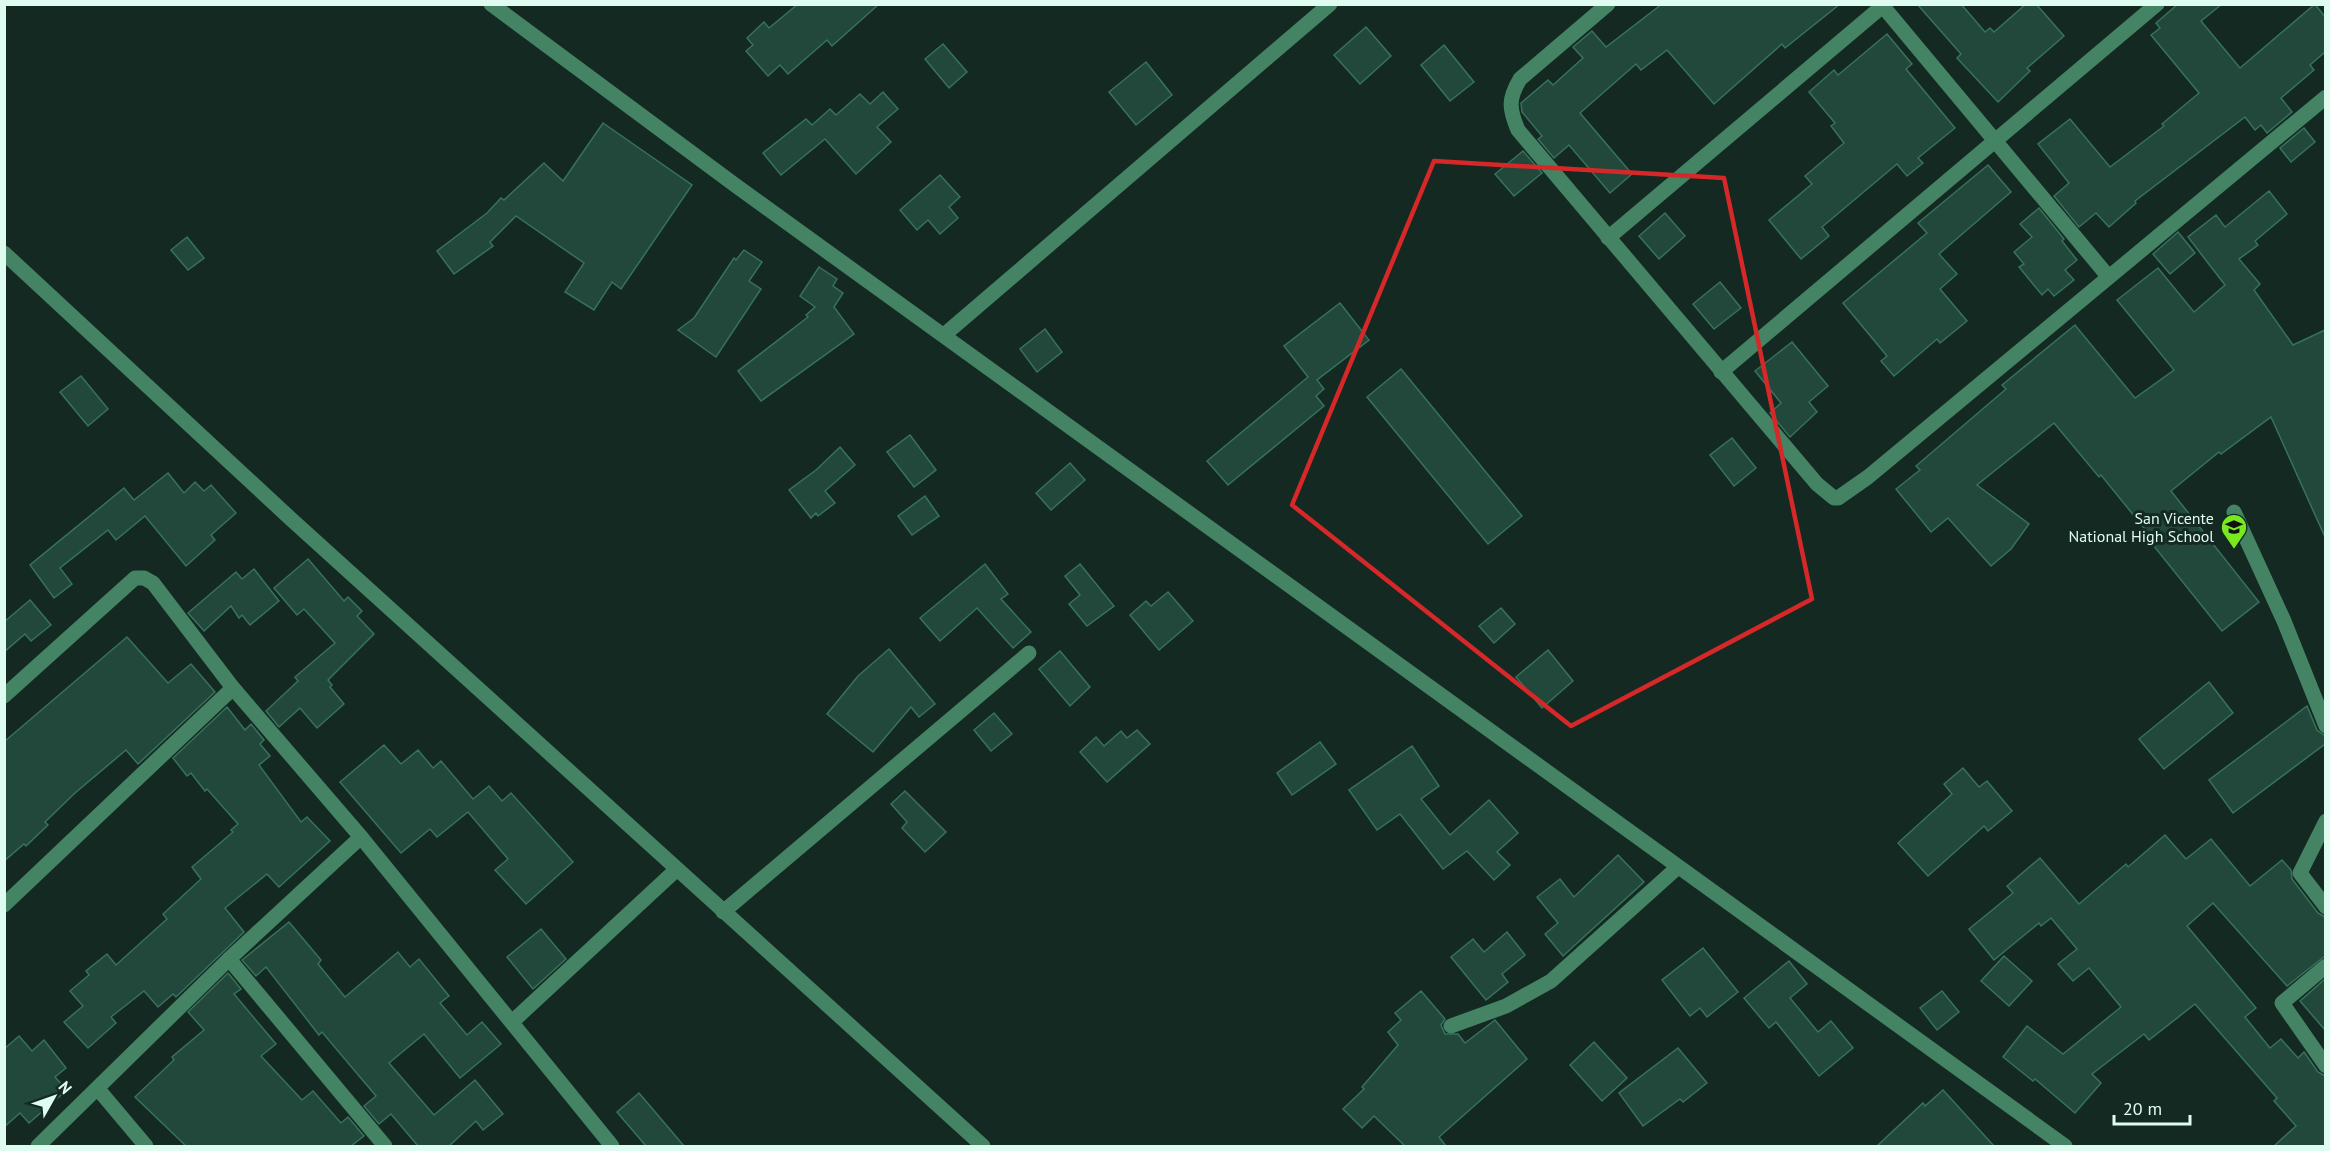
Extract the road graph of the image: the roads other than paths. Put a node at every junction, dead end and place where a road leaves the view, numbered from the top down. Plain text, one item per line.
1 (491, 4) edge
2 (1329, 4) edge
3 (1608, 4) edge
4 (2157, 4) edge
5 (1883, 5) edge
6 (2325, 97) edge
7 (1995, 139) junction
8 (1608, 238) junction
9 (4, 253) edge
10 (2107, 275) junction
11 (944, 335) junction
12 (1722, 372) junction
13 (2234, 512) dead end
14 (1029, 653) dead end
15 (233, 688) junction
16 (4, 696) edge
17 (2325, 726) edge
18 (2325, 821) edge
19 (361, 837) junction
20 (1678, 867) junction
21 (676, 870) junction
22 (4, 905) edge
23 (2325, 907) edge
24 (723, 912) junction
25 (229, 959) junction
26 (2325, 966) edge
27 (512, 1022) junction
28 (1451, 1026) dead end
29 (2325, 1066) edge
30 (98, 1089) junction
31 (38, 1146) edge
32 (146, 1146) edge
33 (385, 1146) edge
34 (612, 1146) edge
35 (983, 1146) edge
36 (2065, 1146) edge

1 - 11 street
2 - 11 street
3 - 8 street
4 - 7 street
5 - 7 street
5 - 8 street
6 - 10 street
7 - 10 street
7 - 12 street
8 - 12 street
9 - 21 street
10 - 12 street
11 - 20 street
13 - 17 street
14 - 24 street
15 - 16 street
15 - 19 street
15 - 22 street
18 - 23 street
19 - 25 street
19 - 27 street
20 - 28 street
20 - 36 street
21 - 24 street
21 - 27 street
24 - 35 street
25 - 30 street
25 - 33 street
26 - 29 street
27 - 34 street
30 - 31 street
30 - 32 street

